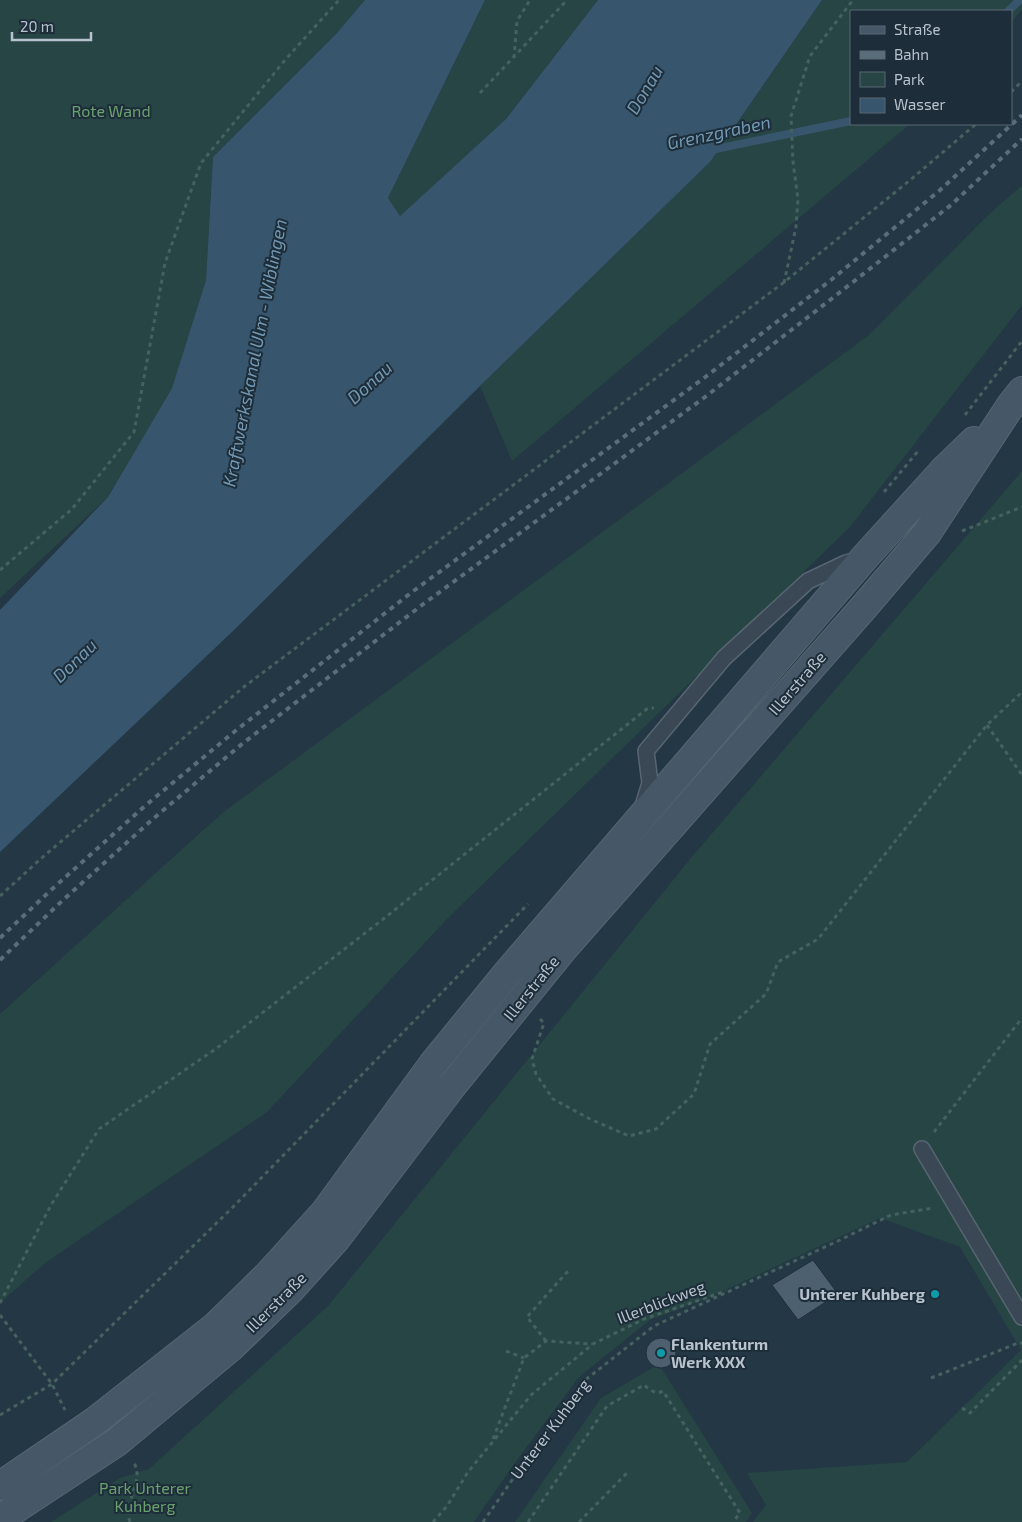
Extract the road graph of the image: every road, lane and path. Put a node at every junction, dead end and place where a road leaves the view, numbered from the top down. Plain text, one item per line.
1 (339, 0) edge
2 (530, 0) edge
3 (568, 0) edge
4 (853, 0) edge
5 (514, 58) junction
6 (1022, 81) edge
7 (1012, 91) edge
8 (480, 94) dead end
9 (975, 125) edge
10 (783, 283) junction
11 (1022, 341) edge
12 (1016, 398) edge
13 (962, 419) dead end
14 (1022, 507) edge
15 (927, 533) junction
16 (865, 557) junction
17 (0, 570) edge
18 (1022, 692) edge
19 (682, 708) junction
20 (987, 724) junction
21 (1022, 775) edge
22 (638, 822) junction
23 (0, 896) edge
24 (528, 904) dead end
25 (539, 1018) dead end
26 (1022, 1018) edge
27 (922, 1148) joint
28 (955, 1204) junction
29 (568, 1271) dead end
30 (739, 1287) junction
31 (0, 1303) edge
32 (0, 1315) edge
33 (1022, 1317) edge
34 (546, 1340) junction
35 (1022, 1343) edge
36 (593, 1344) junction
37 (506, 1351) dead end
38 (524, 1358) junction
39 (1022, 1360) edge
40 (932, 1378) dead end
41 (52, 1384) junction
42 (962, 1408) dead end
43 (66, 1410) dead end
44 (0, 1415) edge
45 (492, 1442) junction
46 (137, 1467) dead end
47 (627, 1473) dead end
48 (0, 1486) edge
49 (0, 1519) edge
50 (130, 1522) edge
51 (433, 1522) edge
52 (483, 1522) edge
53 (528, 1522) edge
54 (578, 1522) edge
55 (733, 1522) edge

1 - 17 path
2 - 5 path
3 - 5 path
4 - 10 path
5 - 8 path
6 - 7 path
9 - 10 path
10 - 23 path
11 - 13 path
12 - 15 main road, Illerstraße
12 - 16 main road, Illerstraße
14 - 15 path
15 - 49 main road, Illerstraße
16 - 19 lane
16 - 22 main road, Illerstraße
18 - 20 path
19 - 22 lane
19 - 31 path
20 - 21 path
20 - 25 path
22 - 48 main road, Illerstraße
24 - 41 path
26 - 27 path
27 - 28 lane
28 - 30 path, Unterer Kuhberg
28 - 33 lane
29 - 34 path
30 - 36 path, Illerblickweg
30 - 52 path, Unterer Kuhberg
32 - 41 path
34 - 36 path
34 - 38 path, Illerblickweg
35 - 40 path
36 - 45 path, Illerblickweg
37 - 38 path
38 - 45 path, Illerblickweg
39 - 42 path
41 - 43 path
41 - 44 path
45 - 51 path, Illerblickweg
46 - 50 path
47 - 54 path
53 - 55 path

